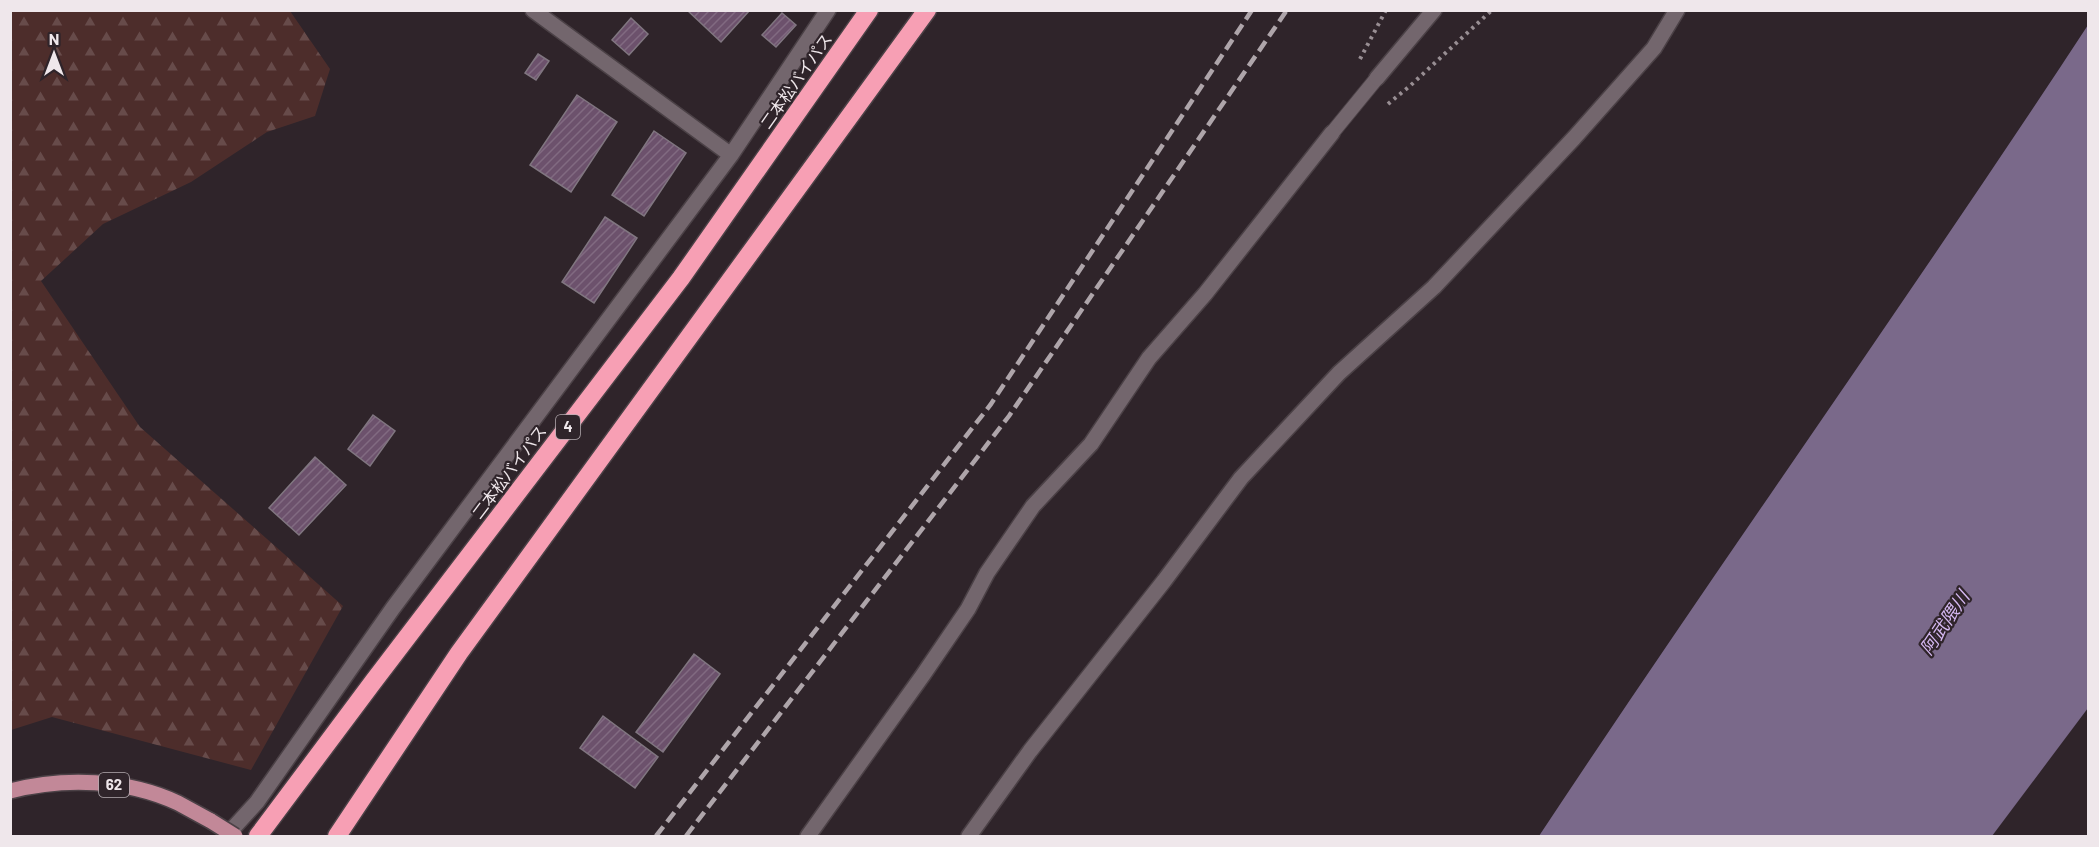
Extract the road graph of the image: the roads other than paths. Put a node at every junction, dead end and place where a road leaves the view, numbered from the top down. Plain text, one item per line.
1 (533, 10) edge
2 (828, 10) edge
3 (869, 10) edge
4 (927, 10) edge
5 (1434, 10) edge
6 (1677, 10) edge
7 (1377, 78) joint
8 (1332, 133) joint
9 (731, 154) junction
10 (10, 791) edge
11 (226, 837) edge
12 (235, 837) edge
13 (258, 837) edge
14 (337, 837) edge
15 (808, 837) edge
16 (969, 837) edge

1 - 9 street
2 - 9 street
3 - 13 highway, 二本松バイパス / 4
4 - 14 highway
5 - 7 street
6 - 16 street
7 - 8 lane
8 - 15 street
9 - 11 street
10 - 12 main road, 62, bridge

